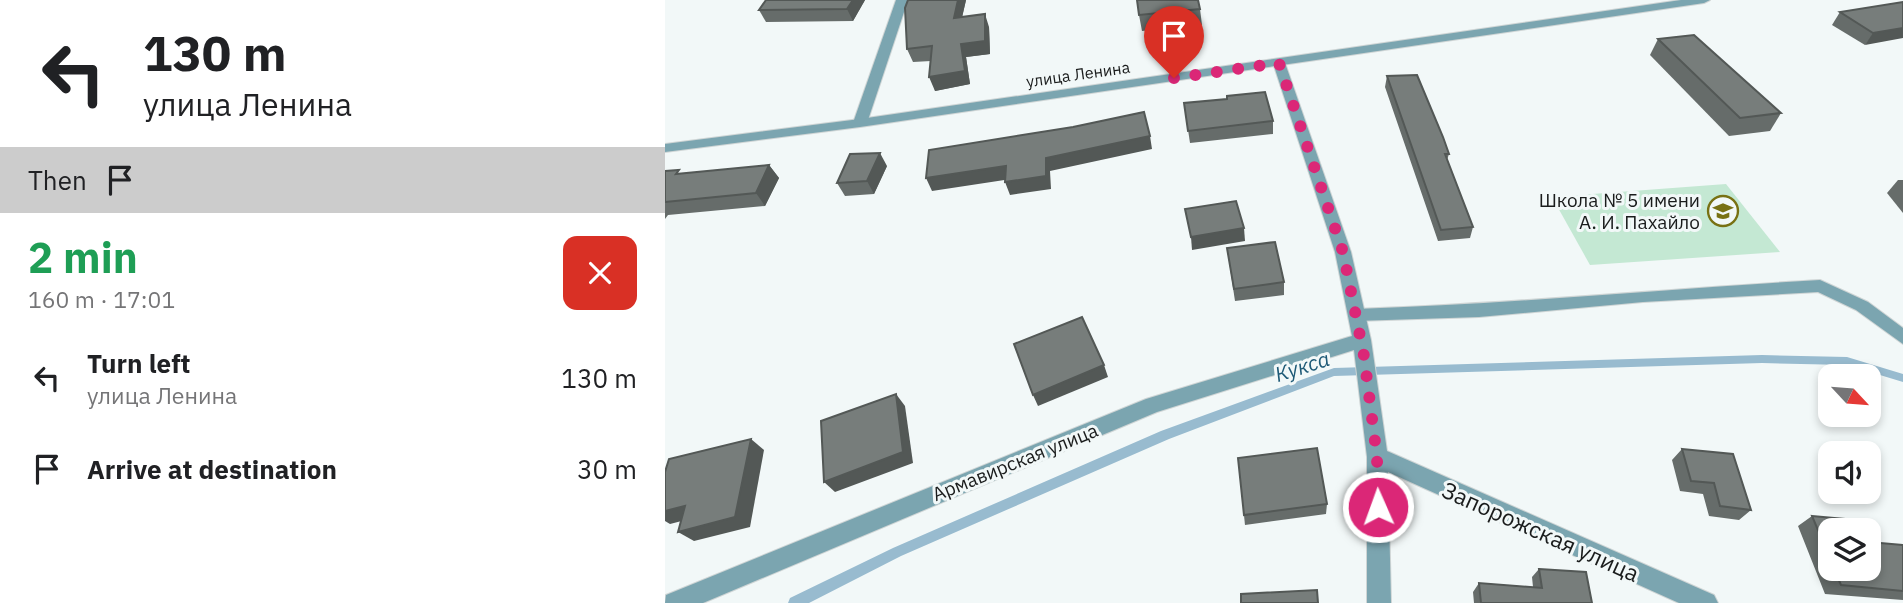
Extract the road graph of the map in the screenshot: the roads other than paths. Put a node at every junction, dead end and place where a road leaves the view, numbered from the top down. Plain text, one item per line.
1 (902, 0) edge
2 (1704, 0) edge
3 (1279, 63) junction
4 (860, 123) junction
5 (665, 148) edge
6 (1356, 315) junction
7 (1903, 337) edge
8 (1363, 348) junction
9 (1377, 457) junction
10 (674, 603) edge
11 (1379, 603) edge
12 (1706, 603) edge

1 - 4 street
2 - 3 street, улица Ленина
3 - 4 street, улица Ленина
3 - 6 street
4 - 5 street, улица Ленина
6 - 7 lane
6 - 8 street
8 - 9 street
8 - 10 street, Армавирская улица
9 - 11 street
9 - 12 street, Запорожская улица

